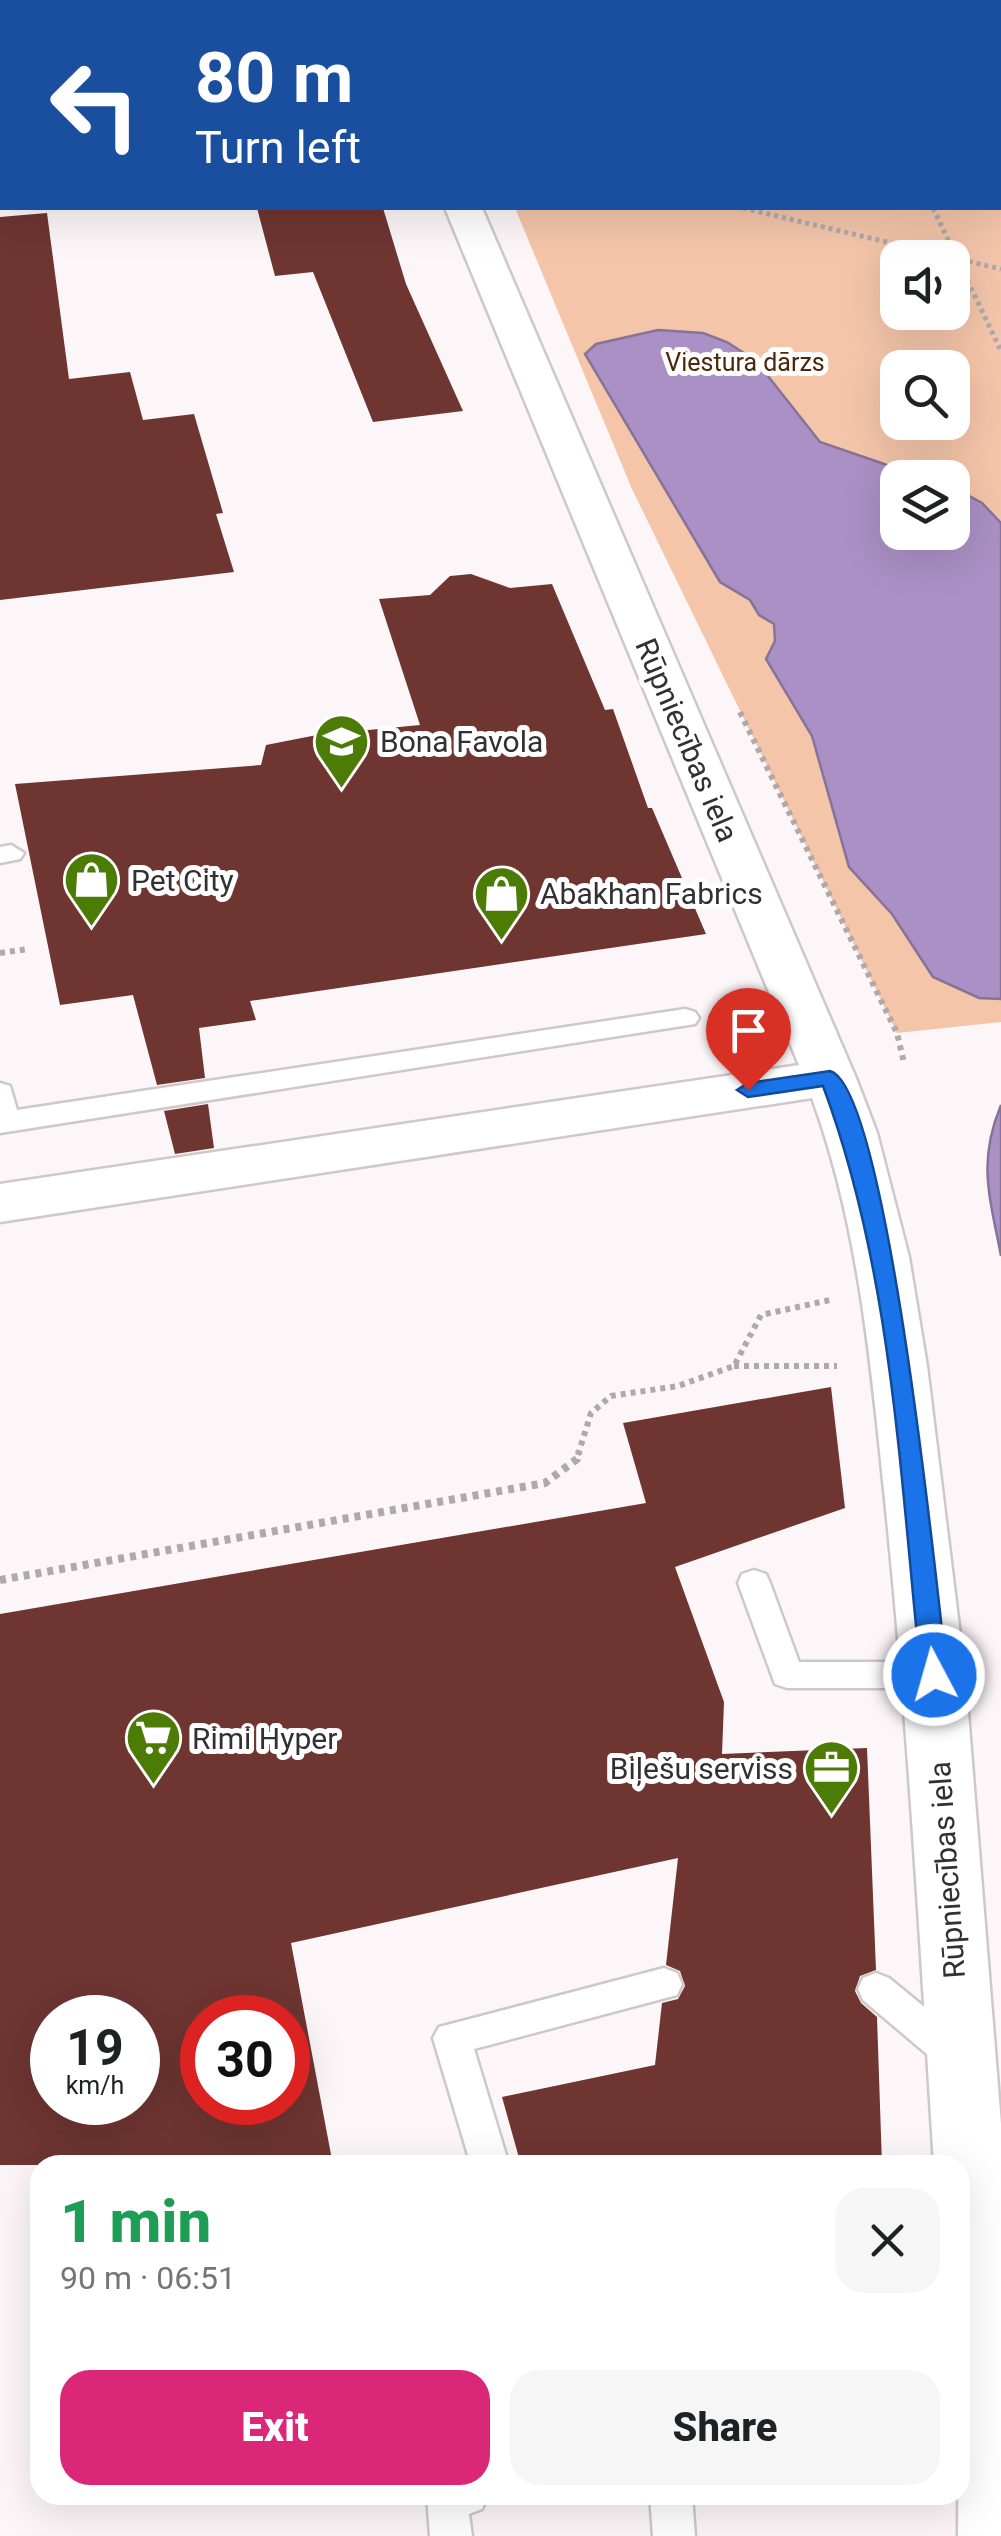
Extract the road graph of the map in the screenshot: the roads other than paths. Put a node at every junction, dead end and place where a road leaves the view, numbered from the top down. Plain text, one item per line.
1 (465, 210) edge
2 (685, 1018) dead end
3 (830, 1078) junction
4 (0, 1093) edge
5 (3, 1122) edge
6 (0, 1203) edge
7 (754, 1583) dead end
8 (934, 1675) junction
9 (664, 1984) dead end
10 (876, 1990) dead end
11 (981, 2060) edge
12 (487, 2155) edge
13 (972, 2396) edge
14 (448, 2505) edge
15 (672, 2505) edge
16 (451, 2536) edge
17 (674, 2536) edge
18 (996, 2536) edge

1 - 3 street, Rūpniecības iela
2 - 5 lane
3 - 6 street
3 - 8 street, Rūpniecības iela
4 - 5 lane
7 - 8 lane
8 - 11 street, Rūpniecības iela
9 - 12 lane
10 - 11 lane
11 - 13 street, Rūpniecības iela
13 - 18 street, Rūpniecības iela
14 - 16 lane
15 - 17 lane

